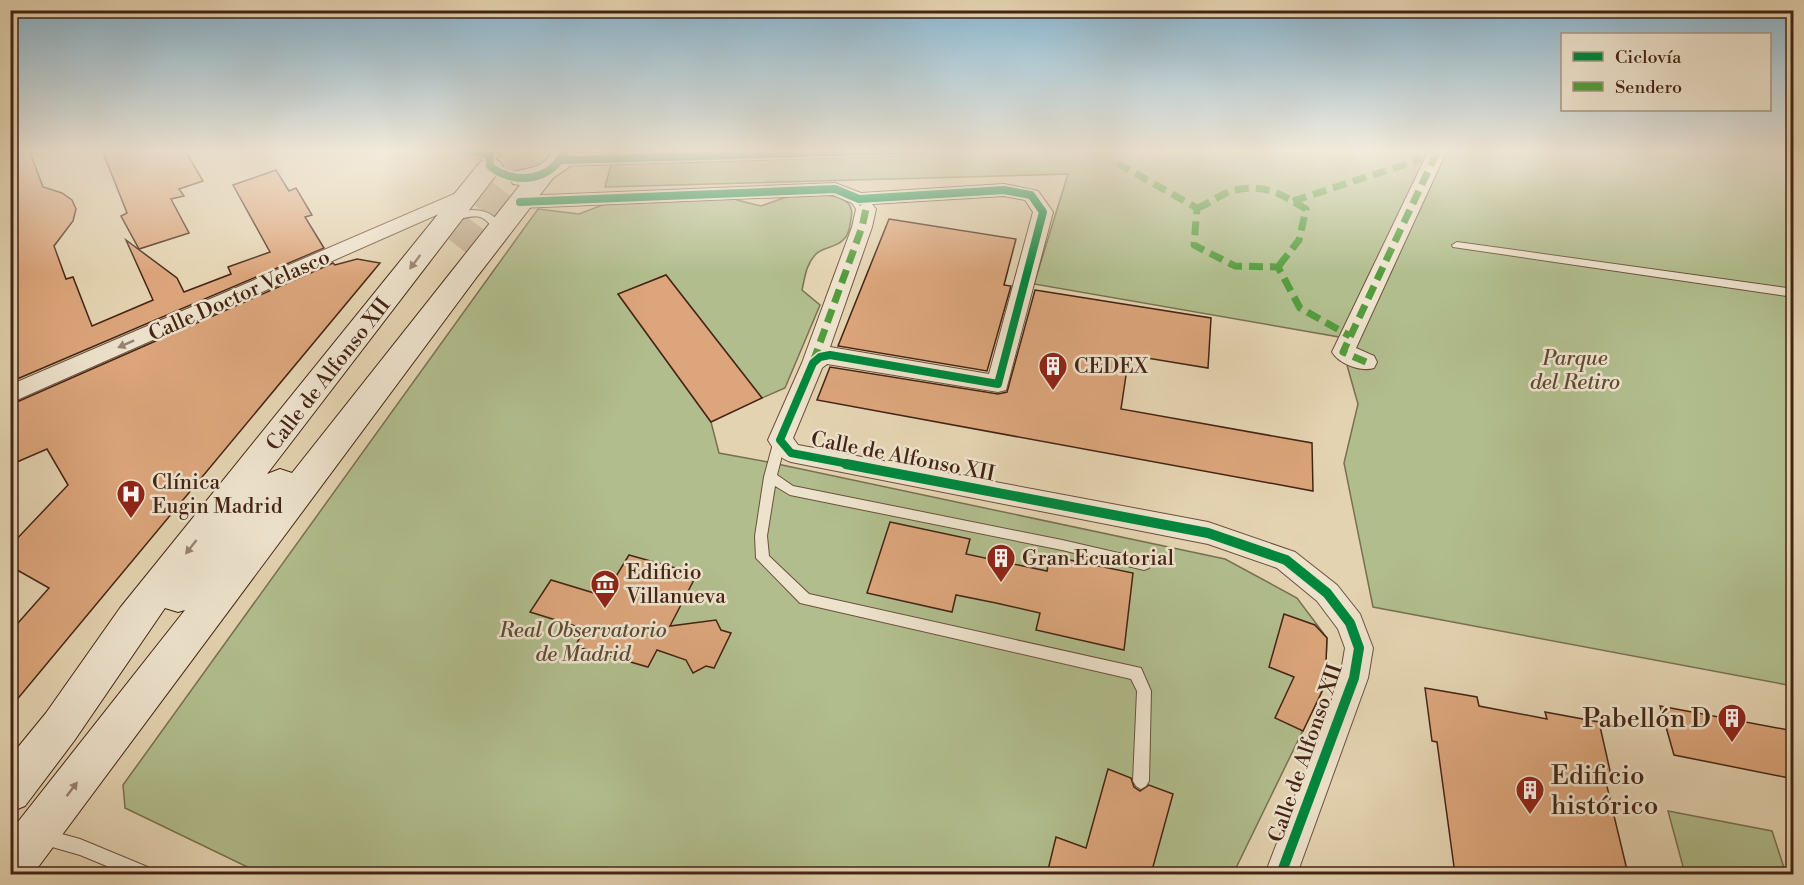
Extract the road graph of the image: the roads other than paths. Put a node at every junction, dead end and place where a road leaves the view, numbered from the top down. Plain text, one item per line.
1 (530, 191) edge
2 (779, 191) edge
3 (841, 191) edge
4 (983, 191) edge
5 (1011, 191) edge
6 (1418, 191) edge
7 (468, 194) joint
8 (859, 199) junction
9 (520, 202) junction
10 (498, 229) junction
11 (453, 235) junction
12 (1457, 245) dead end
13 (1794, 293) edge
14 (1366, 362) dead end
15 (813, 363) junction
16 (10, 395) edge
17 (780, 440) junction
18 (289, 473) junction
19 (770, 477) junction
20 (1144, 564) dead end
21 (60, 727) junction
22 (108, 741) junction
23 (1141, 782) dead end
24 (10, 791) edge
25 (37, 836) junction
26 (10, 868) edge
27 (144, 874) edge
28 (1281, 874) edge

1 - 9 main road, Calle de Alfonso XII
2 - 9 street
3 - 8 street
4 - 8 street
5 - 15 street
6 - 14 street
7 - 11 main road, Calle de Alfonso XII
7 -> 16 street, Calle Doctor Velasco
8 - 15 street, Calle de Alfonso XII
9 - 10 main road, Calle de Alfonso XII
10 - 11 lane
10 - 22 main road, Calle de Alfonso XII
11 - 18 main road, Calle de Alfonso XII
11 -> 21 main road, Calle de Alfonso XII
12 - 13 lane
15 - 17 street, Calle de Alfonso XII
17 - 19 lane
17 - 28 street, Calle de Alfonso XII
18 - 21 main road, Calle de Alfonso XII
18 - 22 main road, Calle de Alfonso XII
19 - 20 lane
19 - 23 lane
21 - 24 main road, Calle de Alfonso XII
25 -> 22 main road, Calle de Alfonso XII
25 - 26 main road, Calle de Alfonso XII
25 - 27 lane

